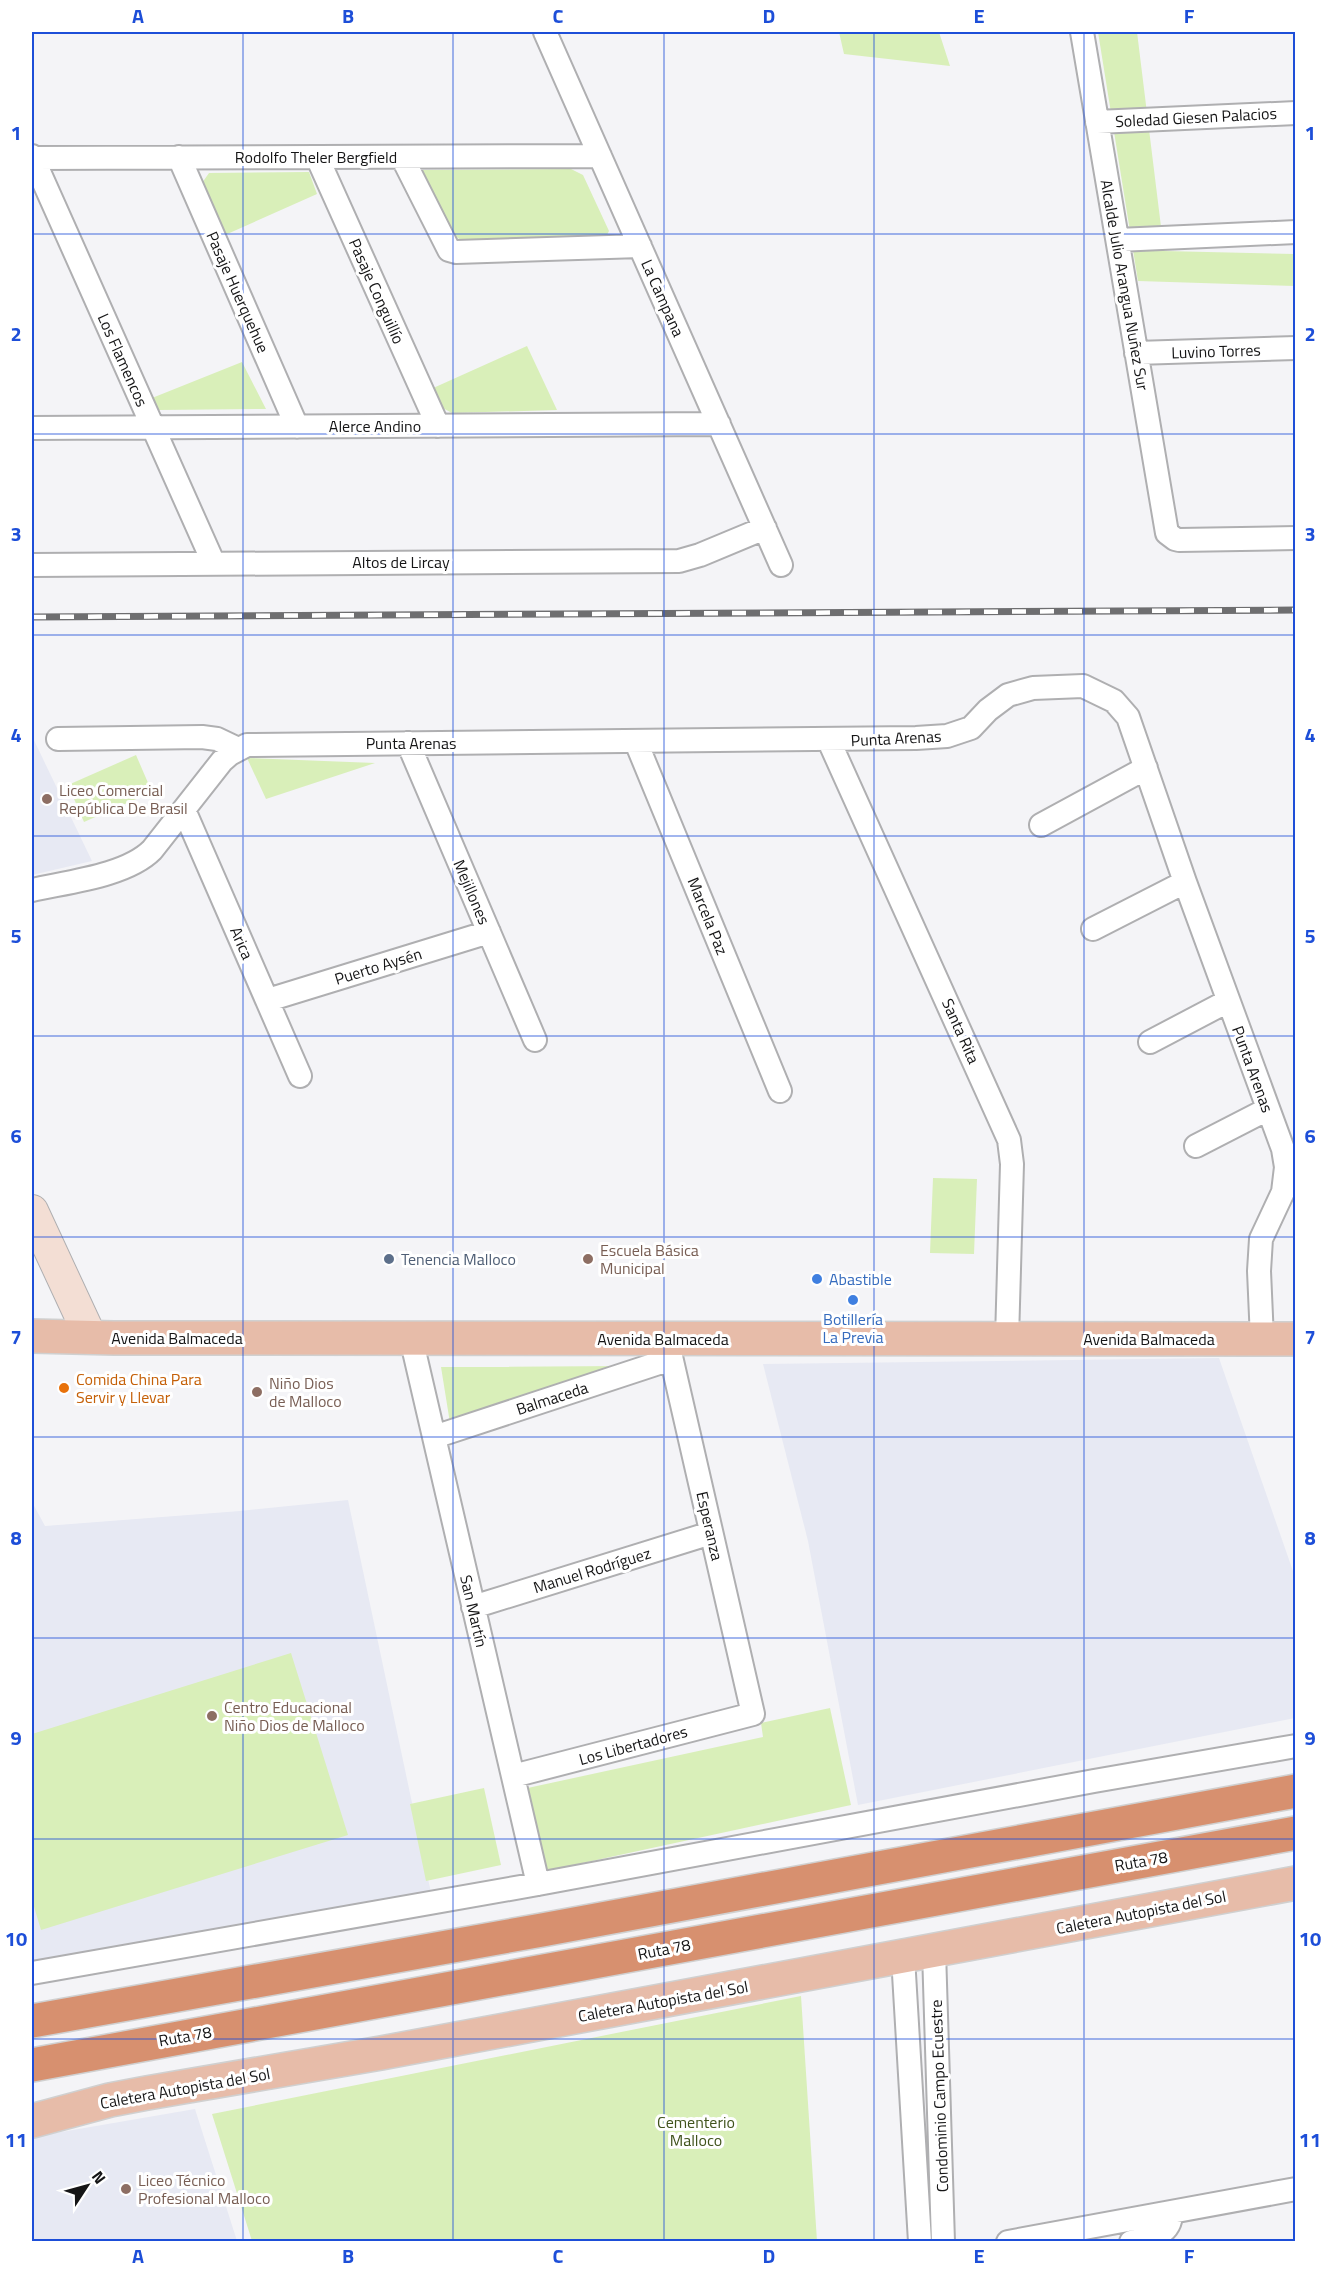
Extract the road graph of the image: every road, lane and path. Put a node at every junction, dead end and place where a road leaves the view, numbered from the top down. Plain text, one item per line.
1 (544, 32) edge
2 (1082, 32) edge
3 (1296, 113) edge
4 (1097, 122) junction
5 (600, 156) junction
6 (32, 157) edge
7 (317, 157) junction
8 (402, 157) junction
9 (179, 158) junction
10 (1296, 232) edge
11 (1118, 240) junction
12 (640, 246) junction
13 (1296, 348) edge
14 (1136, 353) junction
15 (719, 424) junction
16 (438, 426) junction
17 (297, 427) junction
18 (32, 428) edge
19 (153, 428) junction
20 (765, 528) junction
21 (1296, 538) edge
22 (214, 564) junction
23 (32, 565) edge
24 (781, 565) dead end
25 (58, 739) dead end
26 (829, 741) junction
27 (636, 742) junction
28 (408, 743) junction
29 (238, 749) junction
30 (1146, 768) junction
31 (184, 810) junction
32 (1041, 825) dead end
33 (1185, 882) junction
34 (32, 890) edge
35 (1093, 929) dead end
36 (489, 932) junction
37 (268, 1000) junction
38 (1228, 1001) junction
39 (535, 1040) dead end
40 (1150, 1042) dead end
41 (300, 1076) dead end
42 (780, 1091) dead end
43 (1268, 1109) junction
44 (1196, 1146) dead end
45 (32, 1211) edge
46 (32, 1336) edge
47 (91, 1338) junction
48 (411, 1338) junction
49 (1007, 1339) junction
50 (1262, 1339) junction
51 (1296, 1339) edge
52 (669, 1349) junction
53 (434, 1437) junction
54 (711, 1533) junction
55 (473, 1606) junction
56 (753, 1714) joint
57 (1296, 1746) edge
58 (513, 1776) junction
59 (1296, 1791) edge
60 (1296, 1833) edge
61 (1296, 1883) edge
62 (537, 1884) junction
63 (919, 1954) junction
64 (32, 1973) edge
65 (32, 2022) edge
66 (32, 2065) edge
67 (32, 2121) edge
68 (1296, 2189) edge
69 (1171, 2213) junction
70 (1139, 2237) edge
71 (920, 2241) edge
72 (943, 2241) edge
73 (1008, 2241) edge

1 - 5 street, La Campana
2 - 4 street, Alcalde Julio Arangua Nuñez Sur
3 - 4 street, Soledad Giesen Palacios
4 - 11 street, Alcalde Julio Arangua Nuñez Sur
5 - 8 street, Rodolfo Theler Bergfield
5 - 12 street, La Campana
6 - 9 street, Rodolfo Theler Bergfield
6 - 19 street, Los Flamencos
7 - 8 street, Rodolfo Theler Bergfield
7 - 9 street, Rodolfo Theler Bergfield
7 - 16 street, Pasaje Conguillío
8 - 12 street
9 - 17 street, Pasaje Huerquehue
10 - 11 street
11 - 14 street, Alcalde Julio Arangua Nuñez Sur
12 - 15 street, La Campana
13 - 14 street, Luvino Torres
14 - 21 street, Alcalde Julio Arangua Nuñez Sur
15 - 16 street, Alerce Andino
15 - 20 street, La Campana
16 - 17 street, Alerce Andino
17 - 19 street, Alerce Andino
18 - 19 street, Alerce Andino
19 - 22 street, Los Flamencos
20 - 22 street, Altos de Lircay
20 - 24 street, La Campana
22 - 23 street, Altos de Lircay
25 - 29 street
26 - 27 street, Punta Arenas
26 - 30 street, Punta Arenas
26 - 49 street, Santa Rita
27 - 28 street, Punta Arenas
27 - 42 street, Marcela Paz
28 - 29 street, Punta Arenas
28 - 36 street, Mejillones
29 - 31 street
30 - 32 street
30 - 33 street, Punta Arenas
31 - 34 street
31 - 37 street, Arica
33 - 35 street
33 - 38 street, Punta Arenas
36 - 37 street, Puerto Aysén
36 - 39 street, Mejillones
37 - 41 street, Arica
38 - 40 street
38 - 43 street, Punta Arenas
43 - 44 street
43 - 50 street, Punta Arenas
45 - 47 main road
46 - 47 main road, Avenida Balmaceda
47 - 48 main road, Avenida Balmaceda
48 - 52 main road, Avenida Balmaceda
48 - 53 street, San Martín
49 - 50 main road, Avenida Balmaceda
49 - 52 main road, Avenida Balmaceda
50 - 51 main road, Avenida Balmaceda
52 - 53 street, Balmaceda
52 - 54 street, Esperanza
53 - 55 street, San Martín
54 - 55 street, Manuel Rodríguez
54 - 56 street, Esperanza
55 - 58 street, San Martín
56 - 58 street, Los Libertadores
57 - 62 street
58 - 62 street, San Martín
59 - 65 highway
60 - 66 highway, Ruta 78
61 - 63 main road, Caletera Autopista del Sol
62 - 64 street
63 - 67 main road, Caletera Autopista del Sol
63 - 71 street, Condominio Campo Ecuestre
63 - 72 street, Condominio Campo Ecuestre
68 - 69 street
69 - 70 street
69 - 70 street
70 - 73 street

